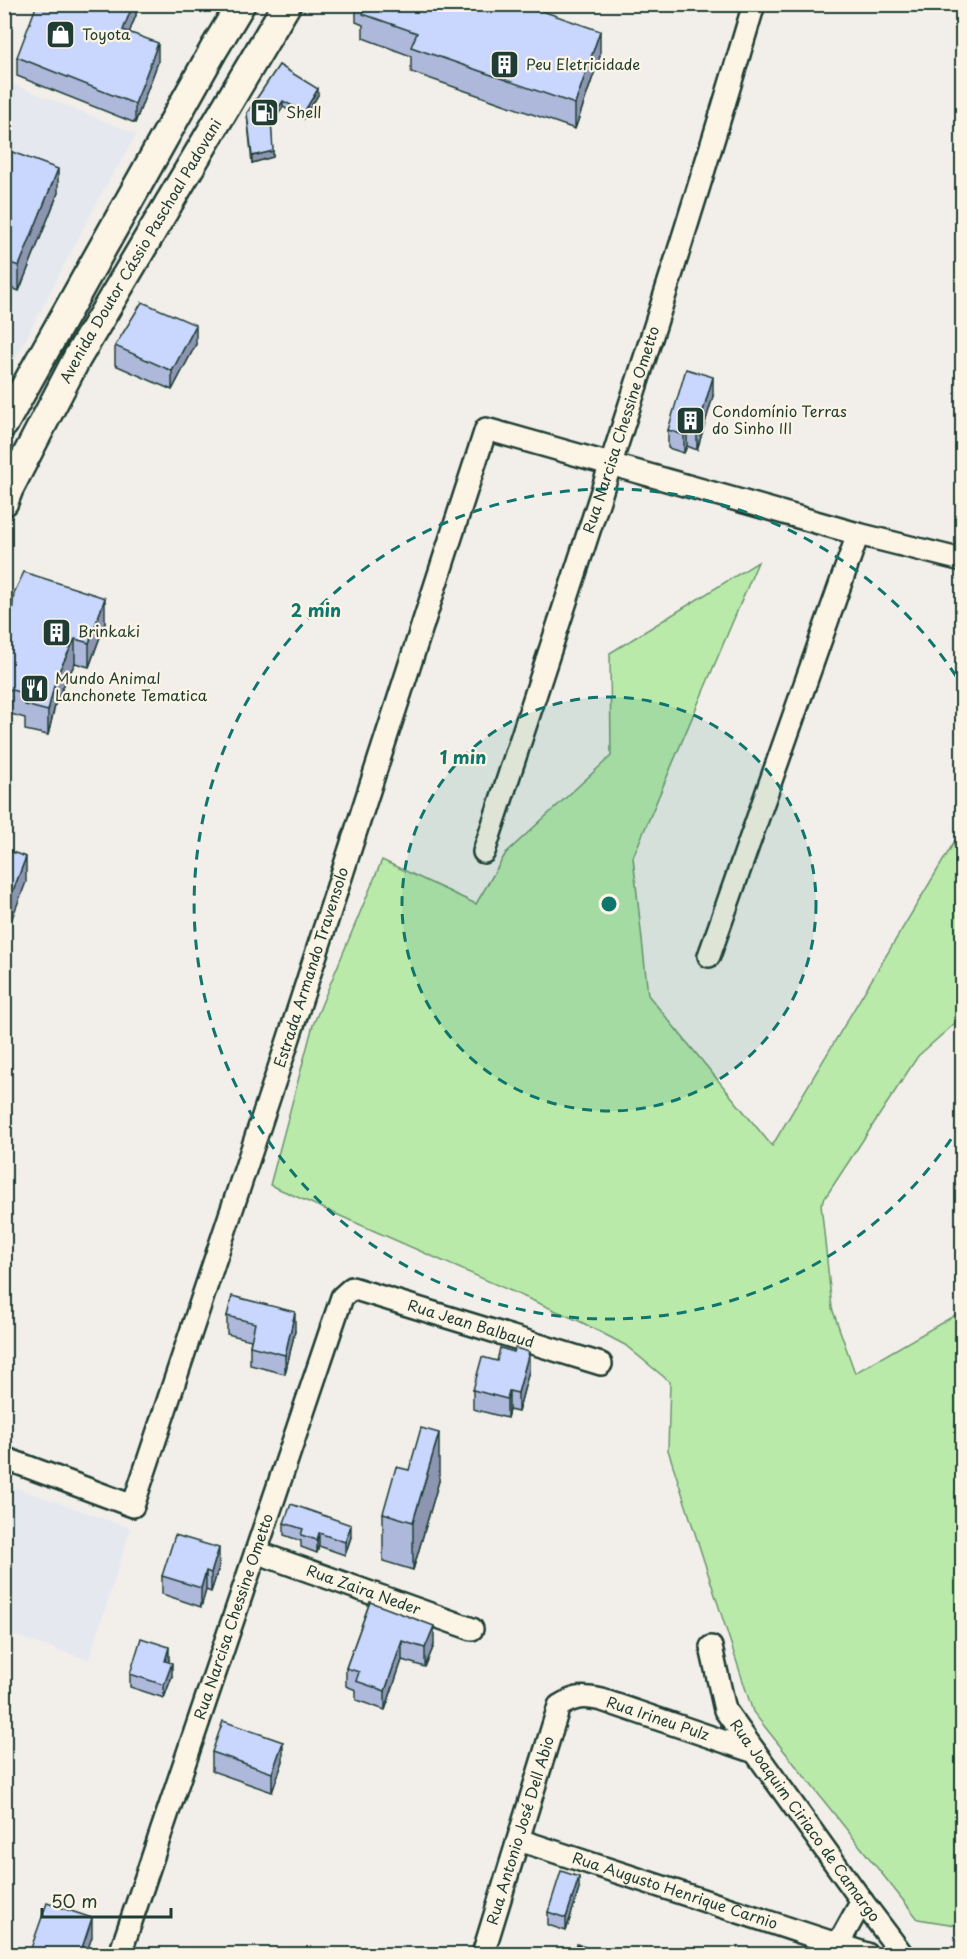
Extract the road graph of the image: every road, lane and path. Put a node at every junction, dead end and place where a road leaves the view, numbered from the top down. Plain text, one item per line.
1 (242, 4) edge
2 (266, 4) edge
3 (287, 4) edge
4 (754, 4) edge
5 (251, 64) junction
6 (102, 250) junction
7 (90, 335) junction
8 (4, 424) edge
9 (611, 464) junction
10 (4, 502) edge
11 (858, 534) junction
12 (963, 560) edge
13 (484, 852) dead end
14 (709, 956) dead end
15 (342, 1296) joint
16 (601, 1364) dead end
17 (4, 1458) edge
18 (256, 1552) junction
19 (472, 1629) dead end
20 (711, 1647) dead end
21 (559, 1706) joint
22 (755, 1752) junction
23 (519, 1840) junction
24 (862, 1901) junction
25 (830, 1943) junction
26 (125, 1949) edge
27 (483, 1954) edge
28 (867, 1954) edge
29 (902, 1954) edge

1 - 6 main road
2 - 5 main road
3 - 5 main road, Avenida Doutor Cássio Paschoal Padovani
4 - 9 street, Rua Narcisa Chessine Ometto
5 - 7 main road, Avenida Doutor Cássio Paschoal Padovani
6 - 7 main road
6 - 8 main road
7 - 10 main road, Avenida Doutor Cássio Paschoal Padovani
9 - 11 street
9 - 13 street, Rua Narcisa Chessine Ometto
9 - 17 street, Estrada Armando Travensolo
11 - 12 street
11 - 14 street
15 - 16 street, Rua Jean Balbaud
15 - 18 street, Rua Narcisa Chessine Ometto
18 - 19 street, Rua Zaira Neder
18 - 26 street, Rua Narcisa Chessine Ometto
20 - 22 street, Rua Joaquim Ciriaco de Camargo
21 - 22 street, Rua Irineu Pulz
21 - 23 street, Rua Antonio José Dell Abio
22 - 24 street, Rua Joaquim Ciriaco de Camargo
23 - 25 street, Rua Augusto Henrique Carnio
23 - 27 street, Rua Antonio José Dell Abio
24 - 25 street
24 - 29 street, Rua Joaquim Ciriaco de Camargo
25 - 28 street, Rua Augusto Henrique Carnio

